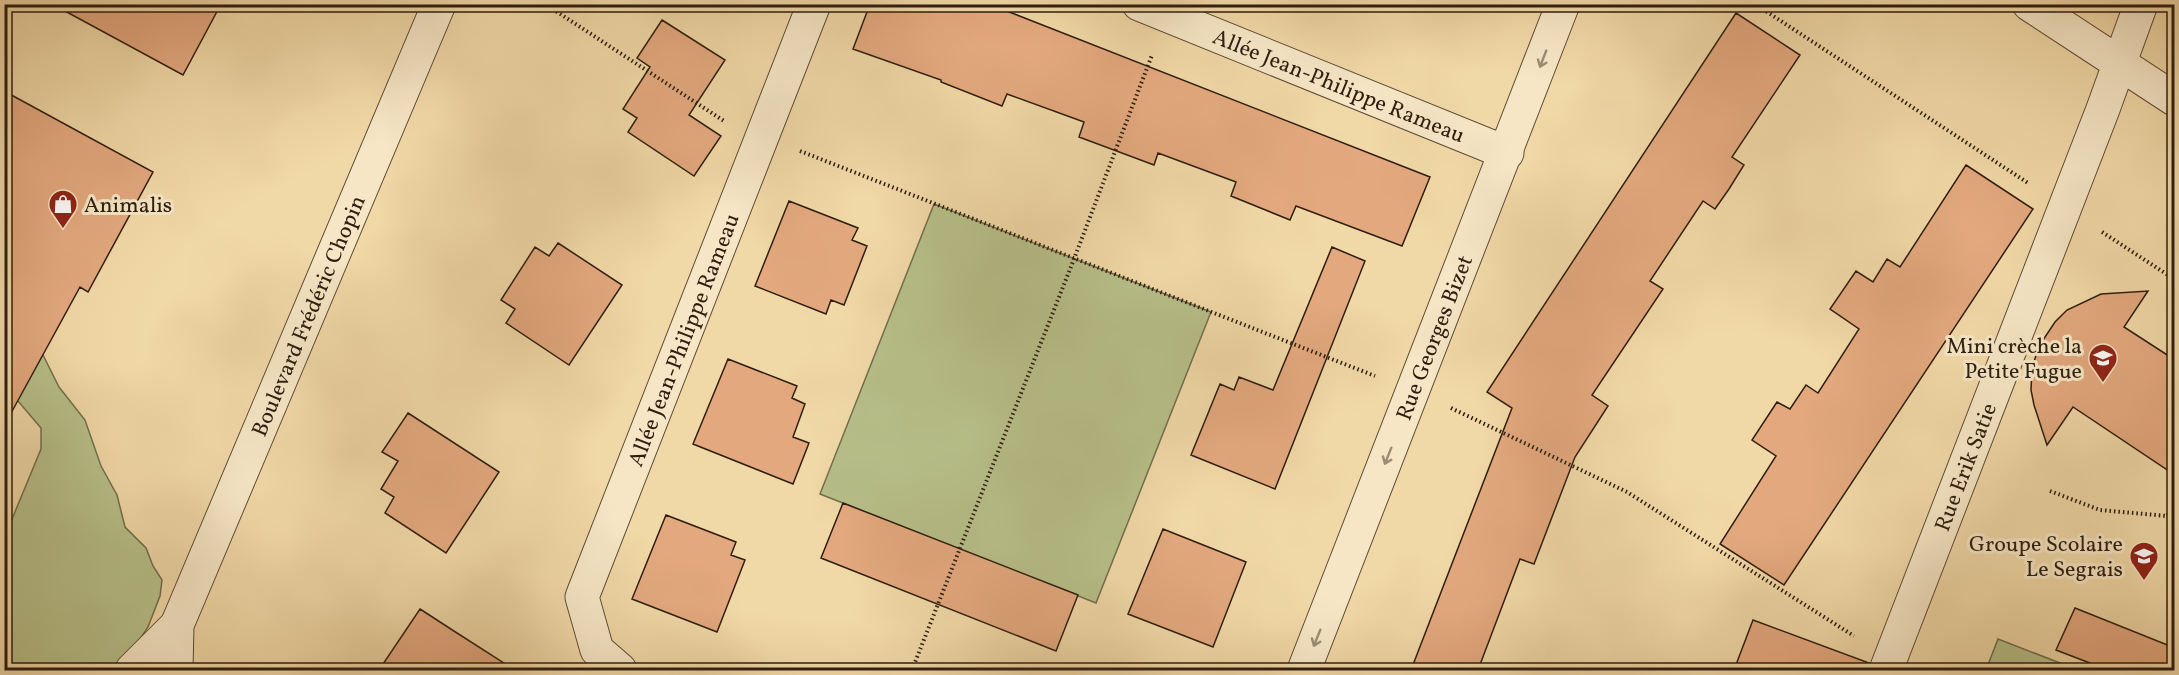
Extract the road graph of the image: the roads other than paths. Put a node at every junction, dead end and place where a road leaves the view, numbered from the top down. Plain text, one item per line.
1 (439, 4) edge
2 (814, 4) edge
3 (1563, 4) edge
4 (2029, 4) edge
5 (2141, 4) edge
6 (1153, 10) edge
7 (2119, 63) junction
8 (2175, 99) edge
9 (1507, 153) junction
10 (177, 626) junction
11 (132, 670) edge
12 (176, 670) edge
13 (620, 670) edge
14 (1304, 670) edge
15 (1886, 670) edge

1 - 10 street, Boulevard Frédéric Chopin
2 - 13 street, Allée Jean-Philippe Rameau
3 -> 9 street, Rue Georges Bizet
4 - 7 street
5 - 7 street, Rue Erik Satie
6 - 9 street, Allée Jean-Philippe Rameau
7 - 8 street
7 - 15 street, Rue Erik Satie
9 -> 14 street, Rue Georges Bizet
10 - 11 street, Boulevard Frédéric Chopin
10 - 12 street, Boulevard Frédéric Chopin

